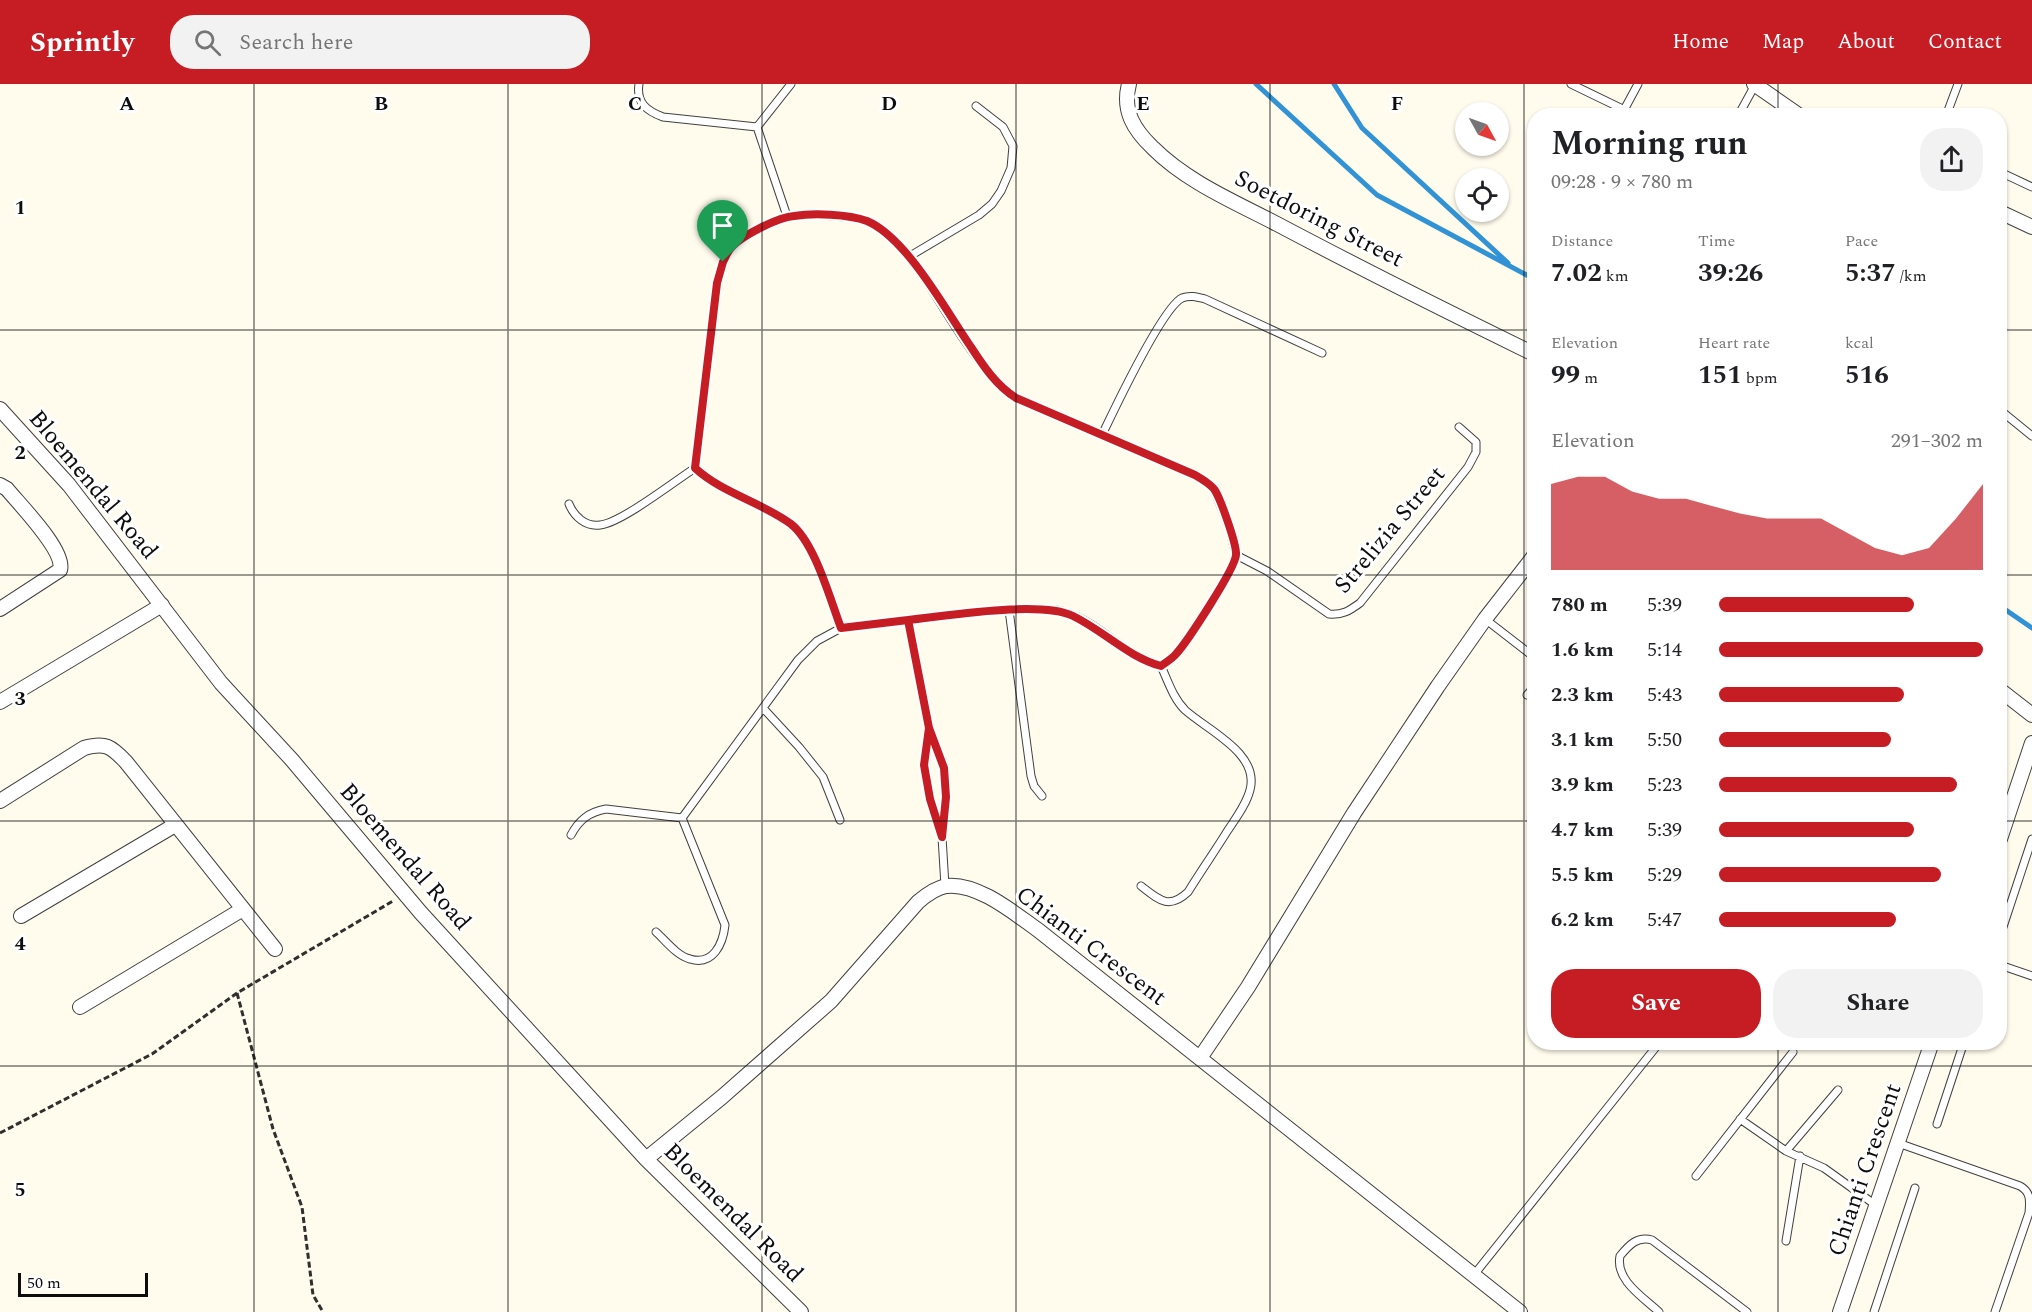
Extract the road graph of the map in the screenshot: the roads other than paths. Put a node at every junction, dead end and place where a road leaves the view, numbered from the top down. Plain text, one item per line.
1 (639, 84) edge
2 (791, 84) edge
3 (1129, 84) edge
4 (1571, 84) edge
5 (1638, 84) edge
6 (1754, 84) edge
7 (1958, 84) edge
8 (976, 106) dead end
9 (1620, 108) edge
10 (1625, 108) edge
11 (1742, 108) edge
12 (1788, 108) edge
13 (1949, 108) edge
14 (757, 127) junction
15 (2007, 175) edge
16 (2032, 187) edge
17 (2007, 215) edge
18 (787, 216) junction
19 (2032, 227) edge
20 (910, 256) junction
21 (1527, 350) edge
22 (1322, 353) dead end
23 (0, 409) edge
24 (2007, 416) edge
25 (1459, 427) dead end
26 (1102, 435) junction
27 (2032, 436) edge
28 (695, 468) junction
29 (0, 485) edge
30 (569, 504) dead end
31 (1236, 555) junction
32 (1527, 565) edge
33 (162, 605) junction
34 (0, 609) edge
35 (1009, 610) junction
36 (1485, 619) junction
37 (908, 620) junction
38 (841, 628) junction
39 (1527, 652) edge
40 (1161, 666) junction
41 (2007, 696) edge
42 (0, 702) edge
43 (763, 708) junction
44 (2032, 716) edge
45 (929, 728) junction
46 (2031, 747) edge
47 (1042, 796) dead end
48 (0, 801) edge
49 (682, 818) junction
50 (2007, 818) edge
51 (840, 820) dead end
52 (175, 825) junction
53 (571, 835) dead end
54 (942, 837) junction
55 (2032, 839) edge
56 (945, 886) junction
57 (1141, 886) dead end
58 (243, 909) junction
59 (2007, 915) edge
60 (21, 916) dead end
61 (656, 932) dead end
62 (275, 949) dead end
63 (2007, 967) edge
64 (2032, 976) edge
65 (80, 1007) dead end
66 (1654, 1050) edge
67 (1929, 1050) edge
68 (1961, 1050) edge
69 (1793, 1052) dead end
70 (1200, 1058) junction
71 (1838, 1090) dead end
72 (1740, 1119) junction
73 (1937, 1124) dead end
74 (1898, 1143) junction
75 (1786, 1151) junction
76 (1800, 1156) junction
77 (646, 1159) junction
78 (1696, 1176) dead end
79 (1915, 1188) dead end
80 (1877, 1206) junction
81 (1786, 1241) dead end
82 (1473, 1276) junction
83 (801, 1312) edge
84 (1520, 1312) edge
85 (1659, 1312) edge
86 (1747, 1312) edge
87 (1840, 1312) edge
88 (1874, 1312) edge
89 (1995, 1312) edge

1 - 14 lane
2 - 14 lane
3 - 21 street, Soetdoring Street
4 - 9 lane
5 - 10 lane
6 - 11 lane
6 - 12 street
7 - 13 lane
8 - 20 lane
14 - 18 lane
15 - 16 lane
17 - 19 street
18 - 20 lane
18 - 28 lane
20 - 26 lane
22 - 26 lane
23 - 33 street, Bloemendal Road
24 - 27 lane
25 - 31 lane, Strelizia Street
26 - 31 lane
28 - 30 lane
28 - 38 lane
29 - 34 street
31 - 40 lane
32 - 36 street
33 - 42 street
33 - 77 street, Bloemendal Road
35 - 37 lane
35 - 40 lane
35 - 47 lane
36 - 39 lane
36 - 70 street
37 - 38 lane
37 - 45 lane
38 - 43 lane
40 - 57 lane
41 - 44 street
43 - 49 lane
43 - 51 lane
45 - 54 lane
45 - 54 lane
46 - 50 street
48 - 52 street
49 - 53 lane
49 - 61 lane
52 - 58 street
52 - 60 street
54 - 56 lane
55 - 59 lane
56 - 70 street, Chianti Crescent
56 - 77 street
58 - 62 street
58 - 65 street
63 - 64 lane
66 - 82 lane
67 - 74 street, Chianti Crescent
68 - 73 lane
69 - 72 lane
70 - 82 street, Chianti Crescent
71 - 75 lane
72 - 75 lane
72 - 78 lane
74 - 80 street, Chianti Crescent
74 - 89 lane
75 - 76 lane
76 - 80 lane
76 - 81 lane
77 - 83 street, Bloemendal Road
79 - 88 lane
80 - 87 street, Chianti Crescent
82 - 84 street, Chianti Crescent
85 - 86 lane

